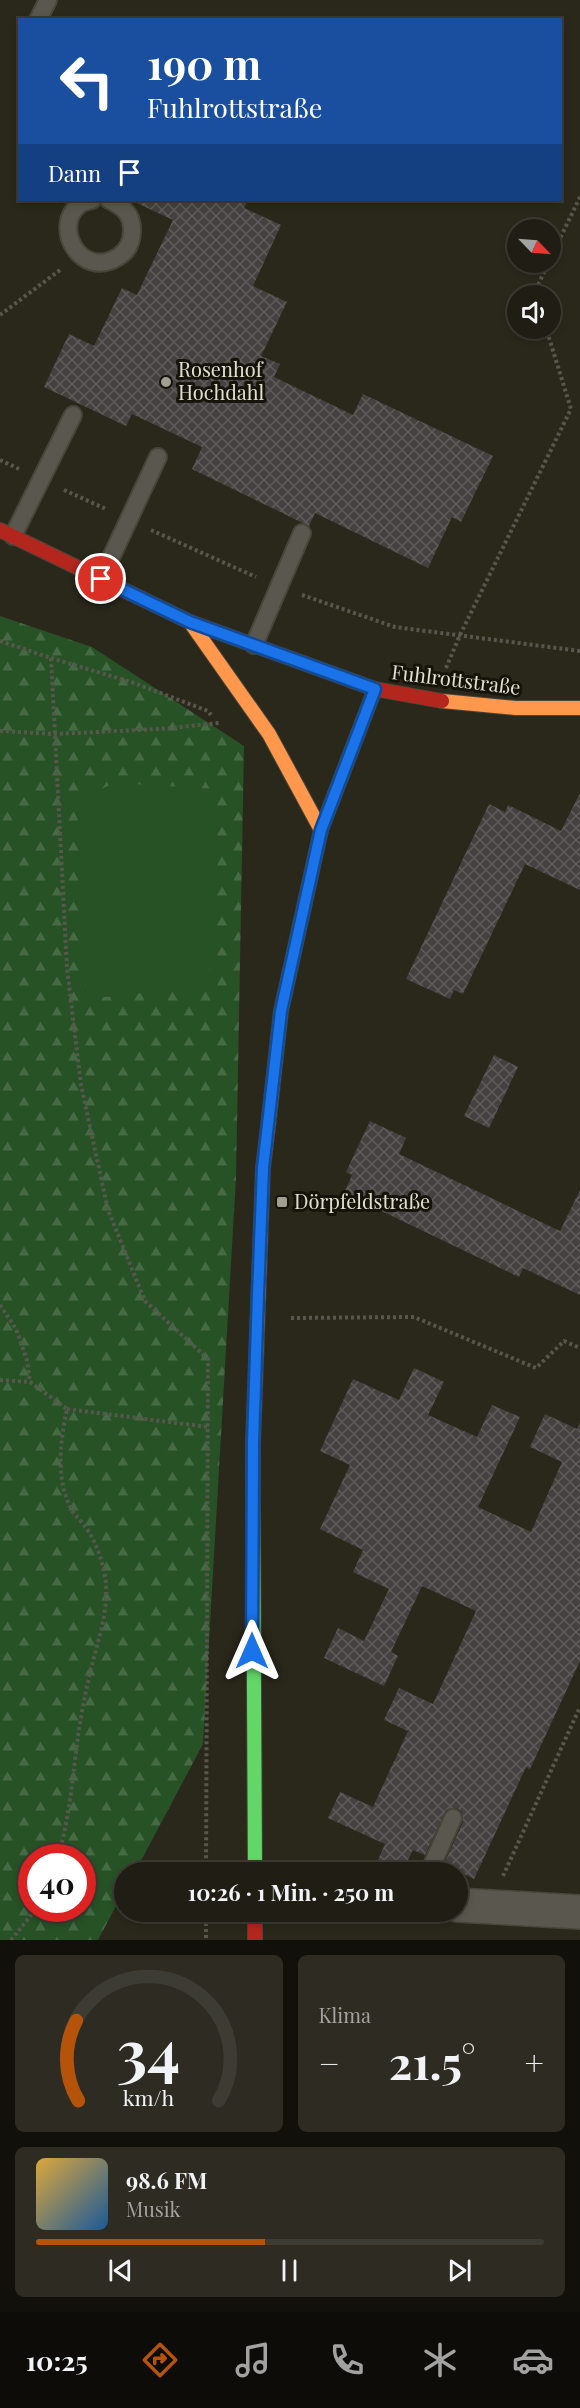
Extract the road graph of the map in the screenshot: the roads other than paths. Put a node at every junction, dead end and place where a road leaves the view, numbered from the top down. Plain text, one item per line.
1 (48, 0) edge
2 (39, 18) edge
3 (82, 201) edge
4 (111, 201) edge
5 (73, 415) dead end
6 (158, 457) dead end
7 (302, 532) dead end
8 (6, 533) edge
9 (101, 579) junction
10 (190, 622) junction
11 (254, 645) junction
12 (375, 689) junction
13 (580, 708) edge
14 (321, 830) junction
15 (453, 1818) dead end
16 (255, 1862) edge
17 (433, 1862) edge
18 (473, 1906) edge
19 (580, 1912) edge
20 (255, 1922) edge
21 (255, 1940) edge

1 - 2 lane
3 - 4 lane
5 - 8 lane
6 - 9 lane
7 - 11 lane
8 - 9 street, Fuhlrottstraße
9 - 10 street, Fuhlrottstraße
10 - 11 street, Fuhlrottstraße
10 - 14 street
11 - 12 street, Fuhlrottstraße
12 - 13 street, Fuhlrottstraße
12 - 14 street
14 - 16 street
15 - 17 lane
18 - 19 street
20 - 21 street

